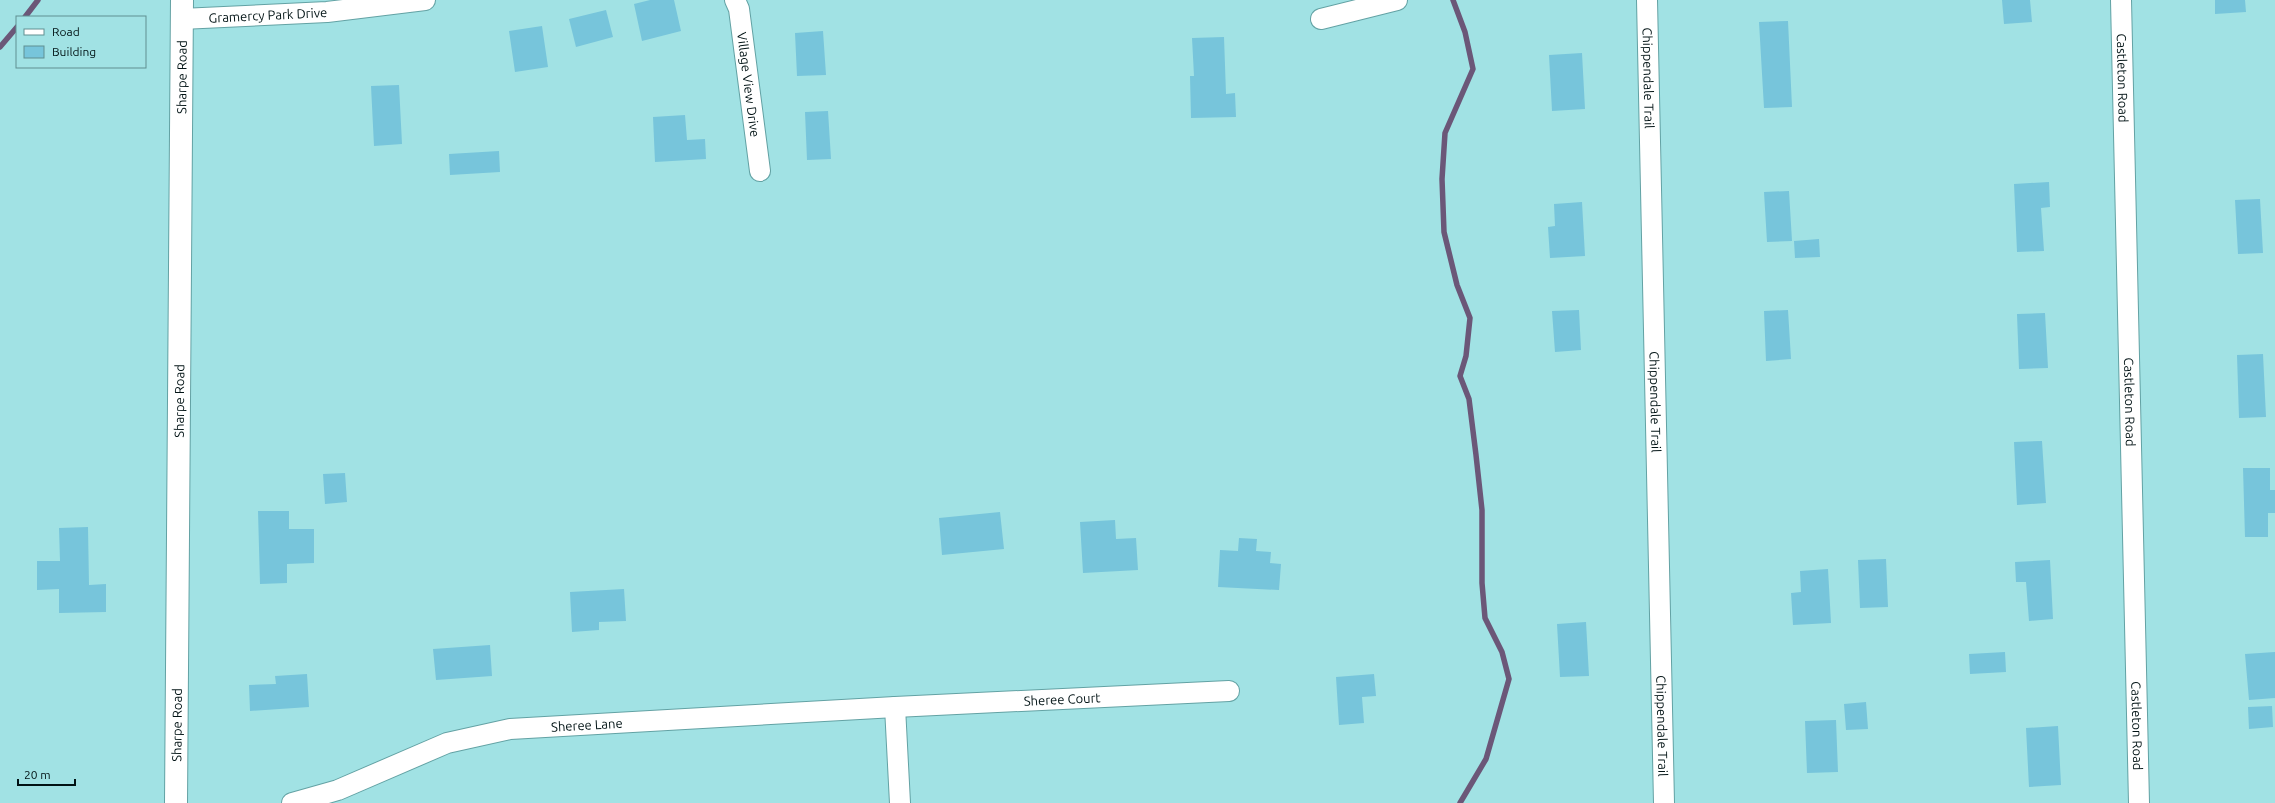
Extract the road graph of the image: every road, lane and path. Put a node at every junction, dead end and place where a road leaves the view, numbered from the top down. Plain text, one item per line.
1 (425, 0) edge
2 (735, 0) edge
3 (1397, 0) edge
4 (1647, 0) edge
5 (2121, 0) edge
6 (182, 10) edge
7 (1321, 19) dead end
8 (760, 171) dead end
9 (1229, 691) dead end
10 (895, 707) junction
11 (176, 803) edge
12 (292, 803) edge
13 (900, 803) edge
14 (1664, 803) edge
15 (2139, 803) edge

1 - 6 street, Gramercy Park Drive
2 - 8 street, Village View Drive
3 - 7 street
4 - 14 street, Chippendale Trail
5 - 15 street, Castleton Road
6 - 11 street, Sharpe Road
9 - 10 street, Sheree Court
10 - 12 street, Sheree Lane
10 - 13 street

